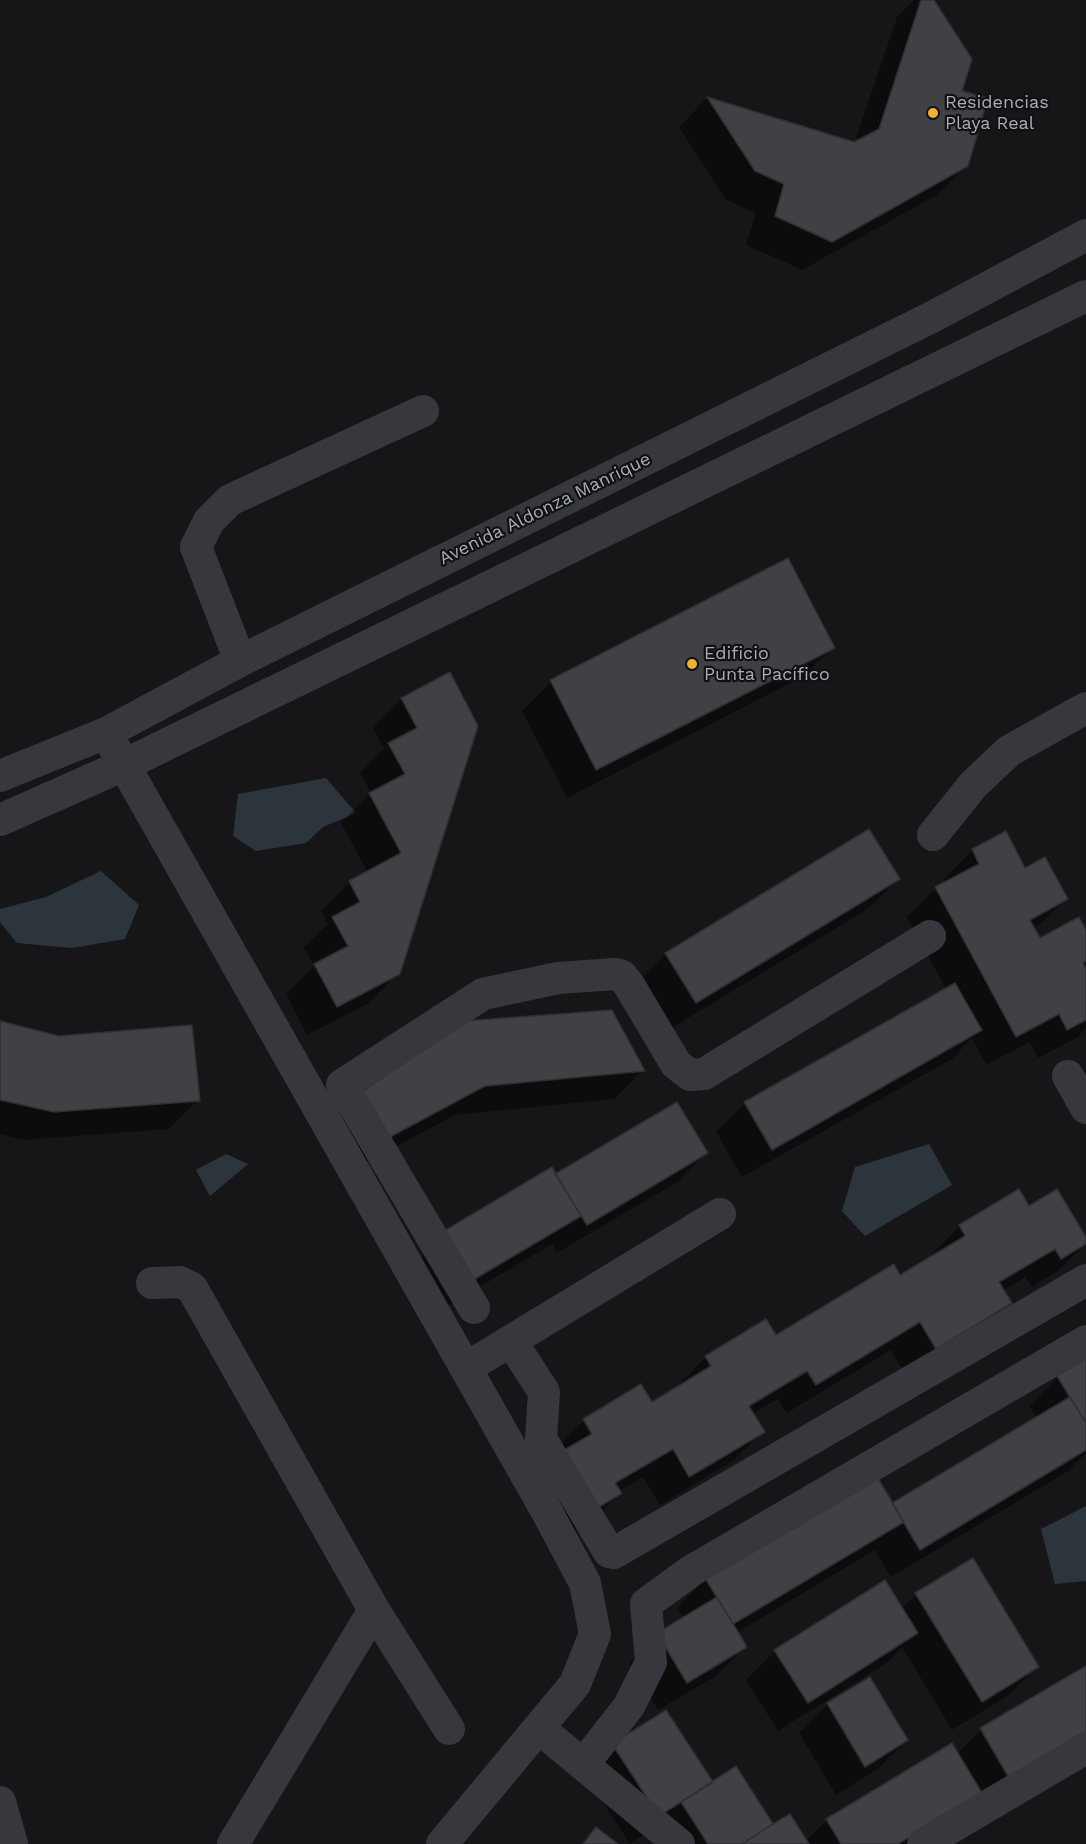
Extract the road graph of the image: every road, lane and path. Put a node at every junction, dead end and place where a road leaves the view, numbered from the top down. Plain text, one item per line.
1 (1086, 235) edge
2 (1086, 296) edge
3 (423, 411) dead end
4 (240, 661) junction
5 (1086, 708) edge
6 (106, 732) junction
7 (124, 765) junction
8 (0, 776) edge
9 (0, 820) edge
10 (933, 835) dead end
11 (930, 936) dead end
12 (1068, 1076) dead end
13 (1086, 1108) edge
14 (407, 1194) junction
15 (378, 1213) junction
16 (720, 1214) dead end
17 (1086, 1280) edge
18 (152, 1283) dead end
19 (474, 1308) dead end
20 (511, 1341) junction
21 (1086, 1341) edge
22 (466, 1368) junction
23 (374, 1610) junction
24 (449, 1729) dead end
25 (540, 1729) junction
26 (1086, 1748) edge
27 (583, 1765) junction
28 (0, 1802) edge
29 (12, 1844) edge
30 (232, 1844) edge
31 (442, 1844) edge
32 (679, 1844) edge
33 (923, 1844) edge

1 - 4 street, Avenida Aldonza Manrique
2 - 7 street
3 - 4 street
4 - 6 street, Avenida Aldonza Manrique
5 - 10 street
6 - 7 street
6 - 8 street, Avenida Aldonza Manrique
7 - 9 street
7 - 15 street
11 - 14 street
12 - 13 street
14 - 15 street
14 - 19 street
15 - 22 street
16 - 20 street
17 - 20 street
18 - 23 street
20 - 22 street
21 - 27 street
22 - 25 street
23 - 24 street
23 - 30 street
25 - 27 street
25 - 31 street
26 - 33 street
27 - 32 street
28 - 29 street

